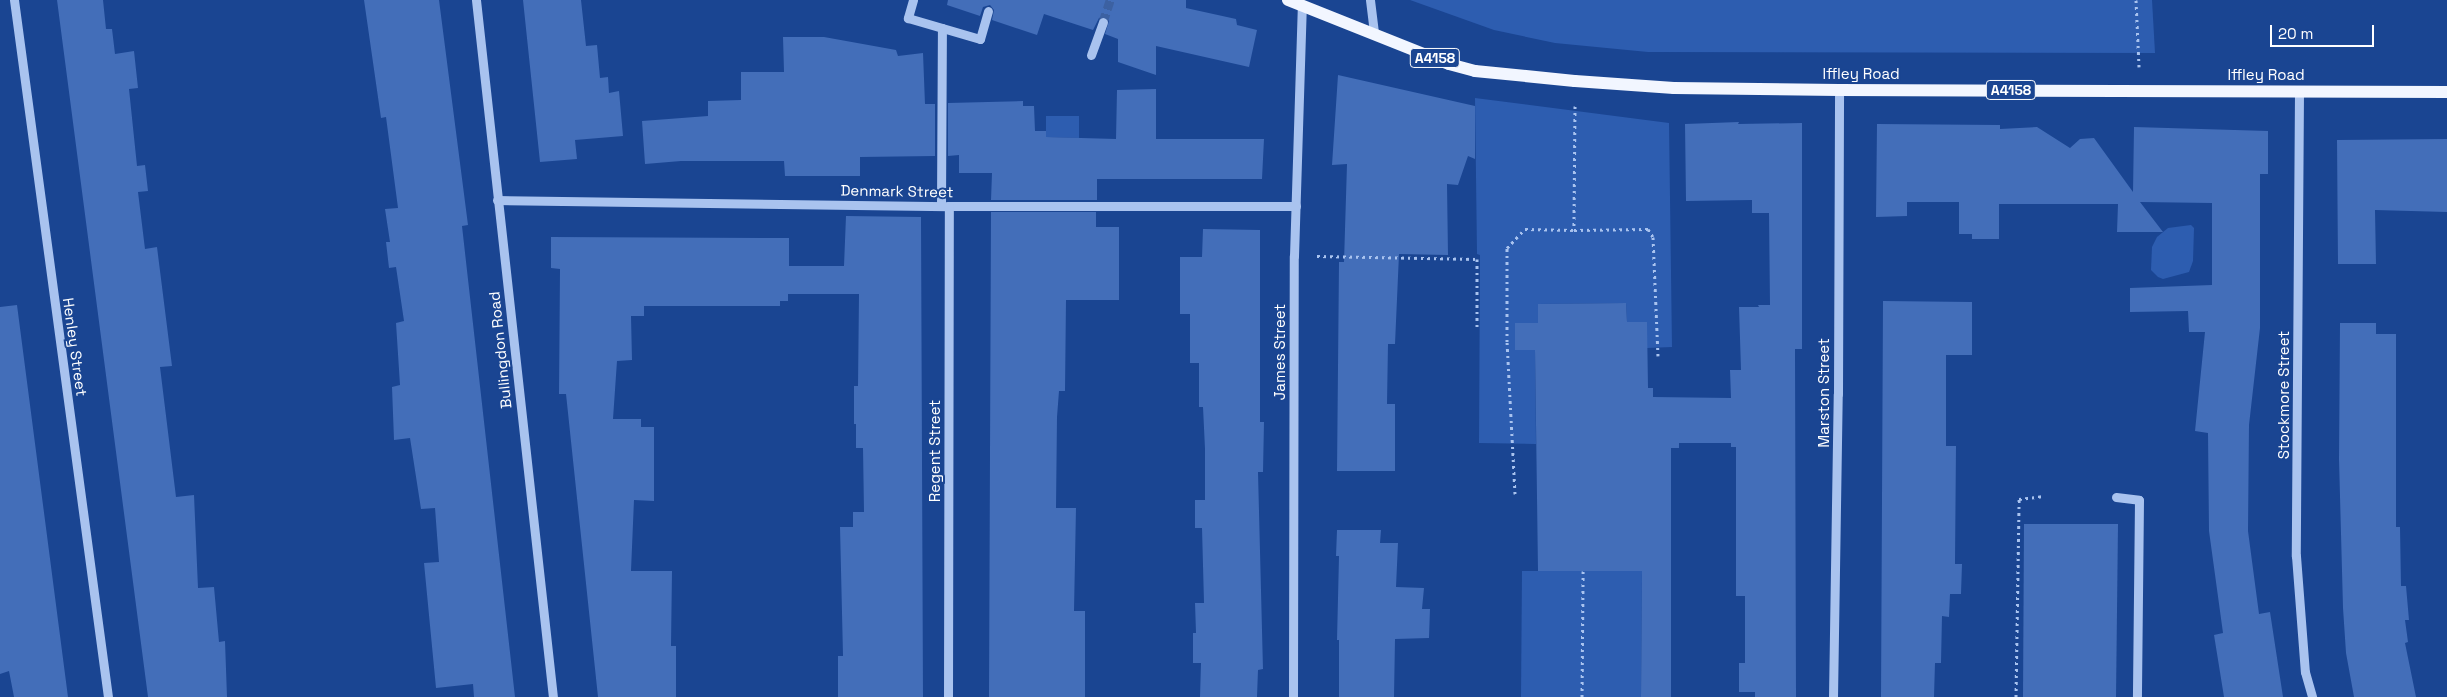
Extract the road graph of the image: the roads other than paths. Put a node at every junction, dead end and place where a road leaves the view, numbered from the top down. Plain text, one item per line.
1 (14, 0) edge
2 (476, 0) edge
3 (913, 0) edge
4 (1288, 0) edge
5 (1370, 0) edge
6 (1302, 6) junction
7 (988, 11) dead end
8 (1103, 22) tunnel mouth
9 (942, 28) junction
10 (1374, 34) junction
11 (1091, 55) dead end
12 (1838, 90) junction
13 (2299, 92) junction
14 (2447, 92) edge
15 (497, 200) junction
16 (945, 206) junction
17 (1296, 206) junction
18 (2116, 497) dead end
19 (108, 697) edge
20 (553, 697) edge
21 (948, 697) edge
22 (1293, 697) edge
23 (1834, 697) edge
24 (2137, 697) edge
25 (2312, 697) edge

1 - 19 street, Henley Street
2 - 15 street, Bullingdon Road
3 - 9 street
4 - 6 main road, Iffley Road / A4158
5 - 10 street
6 - 10 main road, Iffley Road / A4158
6 - 17 street, James Street
7 - 9 street
8 - 11 street
9 - 16 street, Regent Street
10 - 12 main road, Iffley Road / A4158
12 - 13 main road, Iffley Road / A4158
12 - 23 street, Marston Street
13 - 14 main road, Iffley Road / A4158
13 - 25 street, Stockmore Street
15 - 16 street, Denmark Street
15 - 20 street, Bullingdon Road
16 - 17 street, Denmark Street
16 - 21 street, Regent Street
17 - 22 street, James Street
18 - 24 street

